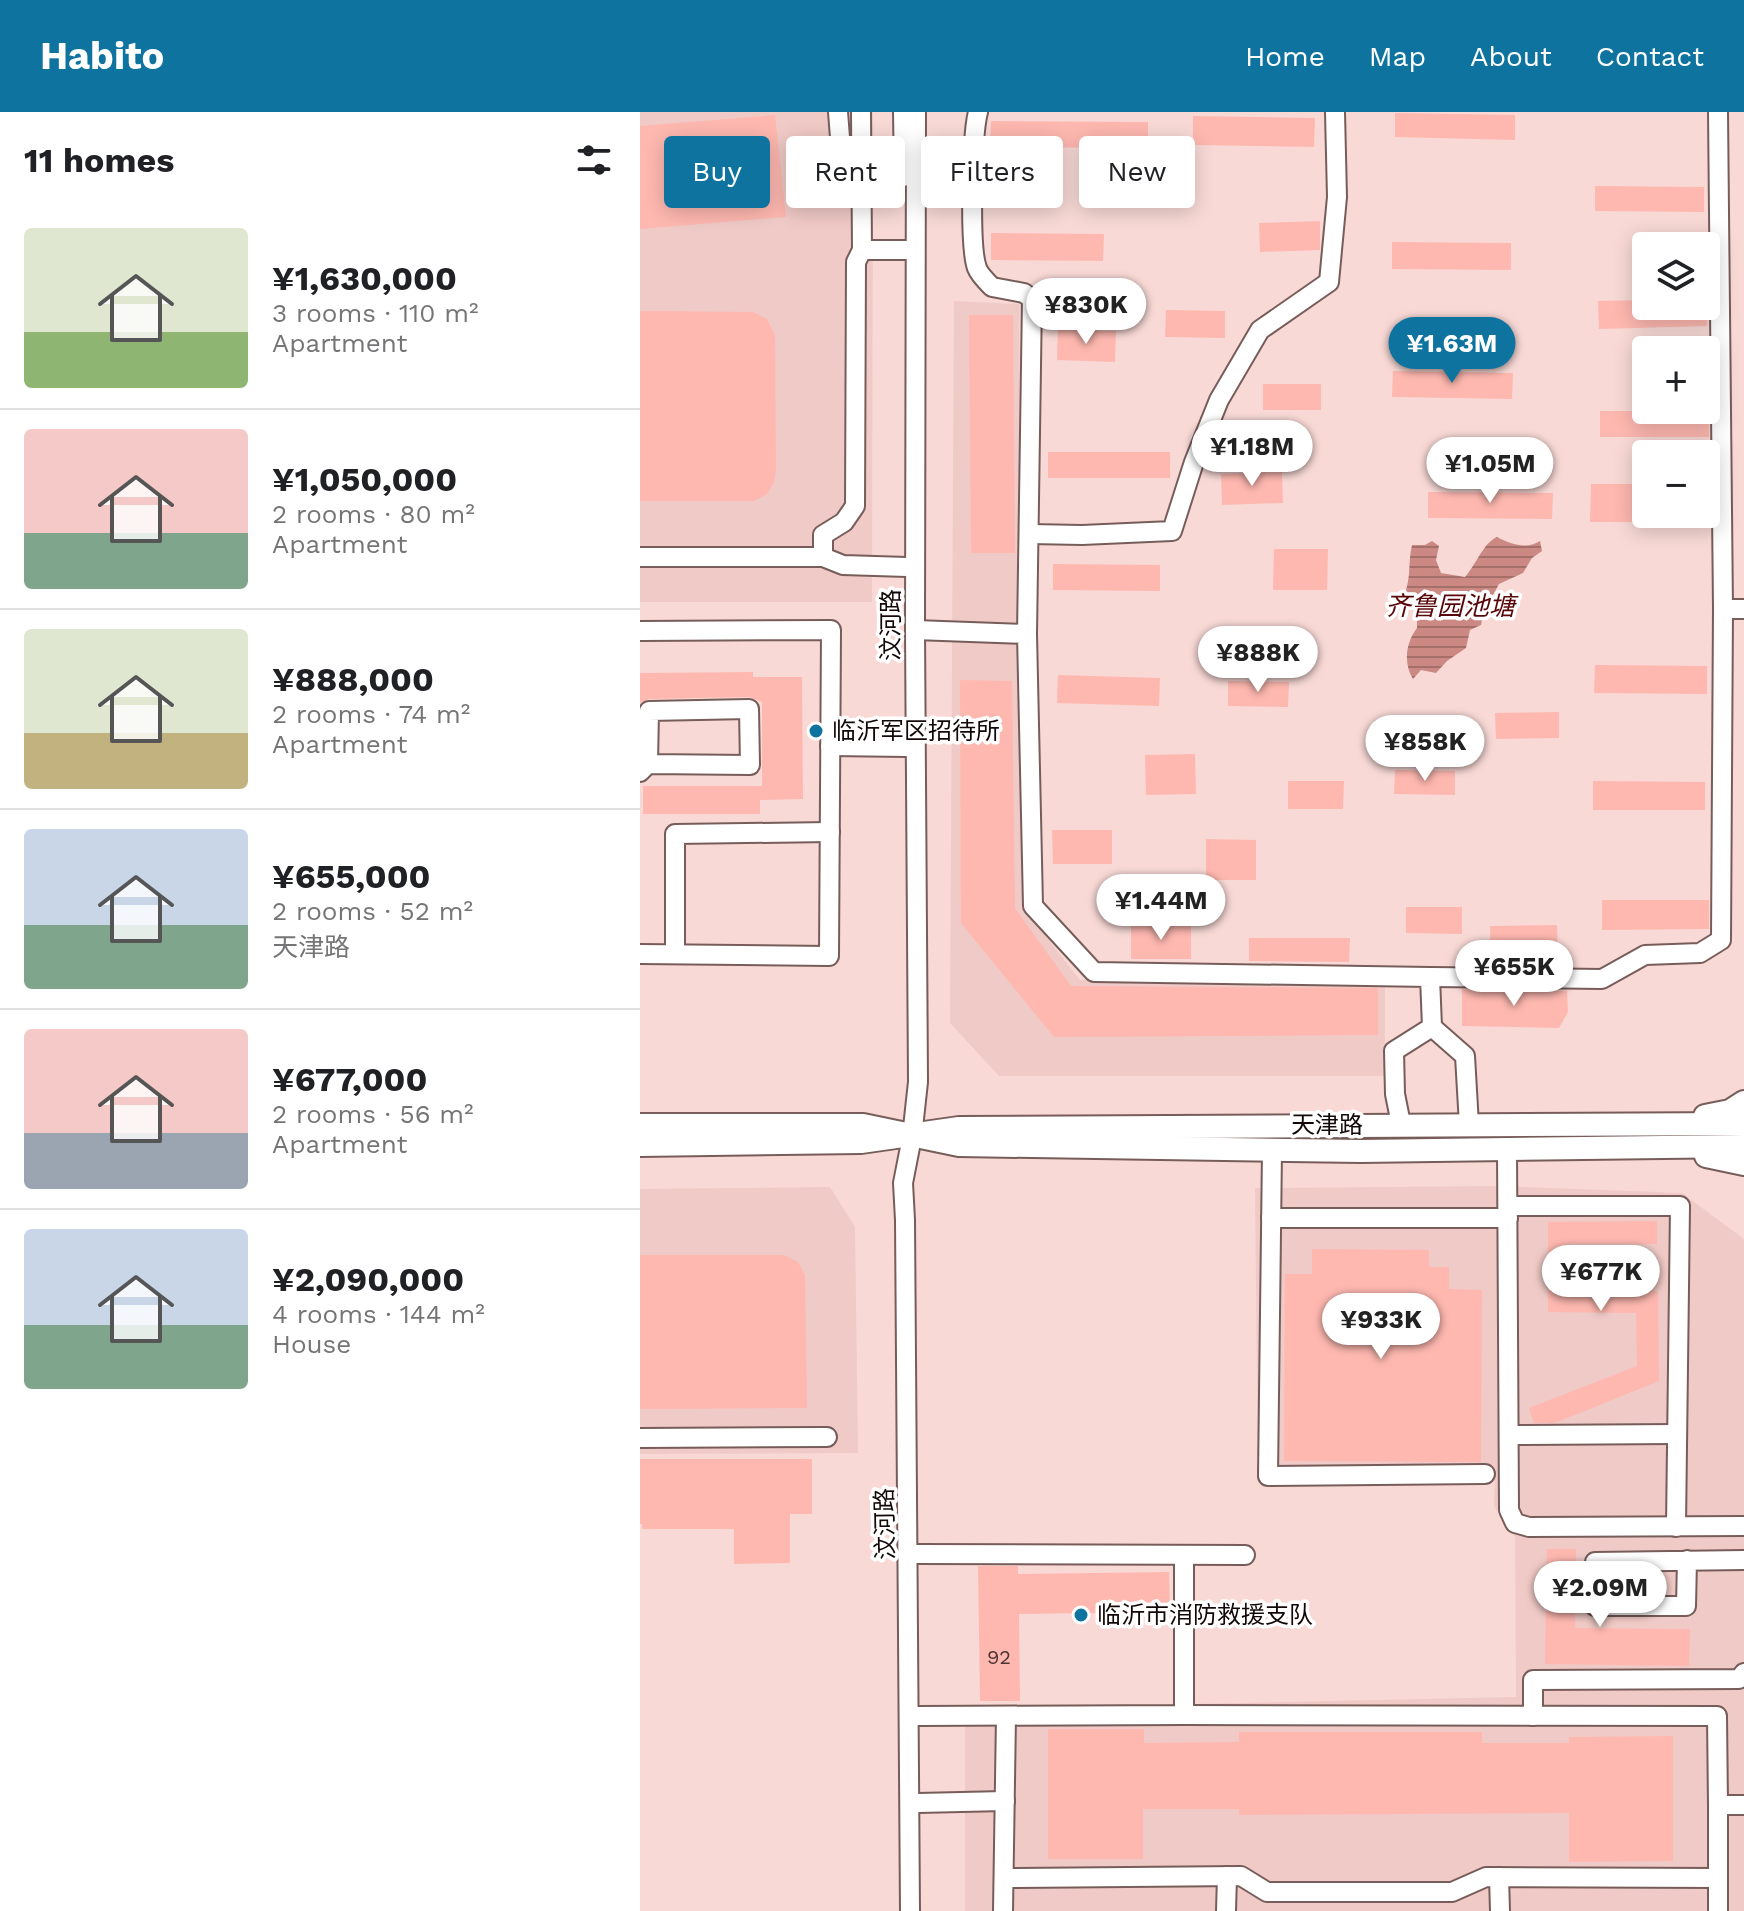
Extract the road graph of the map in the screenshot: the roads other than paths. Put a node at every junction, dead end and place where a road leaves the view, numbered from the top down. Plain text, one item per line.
1 (838, 112) edge
2 (861, 112) edge
3 (903, 112) edge
4 (916, 112) edge
5 (978, 112) edge
6 (1335, 112) edge
7 (1718, 112) edge
8 (840, 136) edge
9 (862, 250) junction
10 (906, 250) junction
11 (1030, 534) junction
12 (640, 557) edge
13 (823, 557) junction
14 (907, 567) junction
15 (1723, 609) junction
16 (1744, 609) edge
17 (915, 630) junction
18 (640, 631) edge
19 (1027, 634) junction
20 (830, 746) junction
21 (907, 747) junction
22 (644, 768) edge
23 (830, 832) junction
24 (640, 954) edge
25 (675, 954) junction
26 (1430, 977) junction
27 (1432, 1027) junction
28 (1744, 1102) edge
29 (1401, 1124) junction
30 (1744, 1124) edge
31 (640, 1125) edge
32 (1469, 1125) junction
33 (1663, 1125) junction
34 (912, 1137) junction
35 (640, 1145) edge
36 (1744, 1146) edge
37 (1670, 1148) junction
38 (1507, 1150) junction
39 (1272, 1151) junction
40 (1744, 1164) edge
41 (1508, 1212) junction
42 (1271, 1218) junction
43 (1677, 1434) junction
44 (1509, 1435) junction
45 (827, 1437) dead end
46 (640, 1438) edge
47 (1485, 1474) dead end
48 (1744, 1526) edge
49 (1676, 1527) junction
50 (917, 1554) junction
51 (1184, 1555) junction
52 (1245, 1555) dead end
53 (1687, 1560) junction
54 (1744, 1560) edge
55 (1744, 1673) edge
56 (1184, 1715) junction
57 (918, 1716) junction
58 (1006, 1716) junction
59 (1533, 1716) junction
60 (1005, 1801) junction
61 (918, 1803) junction
62 (1718, 1805) junction
63 (1744, 1805) edge
64 (1227, 1876) junction
65 (1499, 1877) junction
66 (1004, 1878) junction
67 (1718, 1878) junction
68 (910, 1911) edge
69 (918, 1911) edge
70 (1003, 1911) edge
71 (1226, 1911) edge
72 (1500, 1911) edge
73 (1718, 1911) edge

1 - 8 street
2 - 9 street
3 - 10 street, 汶河路
4 - 17 street, 汶河路
5 - 11 street
6 - 11 street
7 - 15 street
9 - 10 street
9 - 13 street
10 - 14 street, 汶河路
11 - 19 street
12 - 13 street
13 - 14 street
14 - 21 street, 汶河路
15 - 16 street
15 - 26 street
17 - 19 street
17 - 34 street, 汶河路
18 - 20 street
19 - 26 street
20 - 21 street
20 - 23 street
21 - 34 street, 汶河路
22 - 22 street
23 - 25 street
23 - 25 street
24 - 25 street
26 - 27 street
27 - 29 street
27 - 32 street
28 - 33 main road
29 - 32 main road, 天津路
29 - 34 main road, 天津路
30 - 33 main road, 天津路
31 - 34 main road, 天津路
32 - 33 main road, 天津路
34 - 35 main road, 天津路
34 - 39 main road, 天津路
34 - 50 street, 汶河路
34 - 68 street, 汶河路
36 - 37 main road, 天津路
37 - 38 main road, 天津路
37 - 40 main road
38 - 39 main road, 天津路
38 - 41 street
39 - 42 street
41 - 42 street
41 - 43 street
41 - 44 street
42 - 47 street
43 - 44 street
43 - 49 street
44 - 49 street
45 - 46 street
48 - 49 street
50 - 51 street
50 - 57 street, 汶河路
51 - 52 street
51 - 56 street
53 - 53 street
53 - 54 street
55 - 59 street
56 - 58 street
56 - 59 street
57 - 58 street
57 - 61 street, 汶河路
58 - 60 street
59 - 62 street
60 - 61 street
60 - 66 street
61 - 69 street, 汶河路
62 - 63 street
62 - 67 street
64 - 65 street
64 - 66 street
64 - 71 street
65 - 67 street
65 - 72 street
66 - 70 street
67 - 73 street

